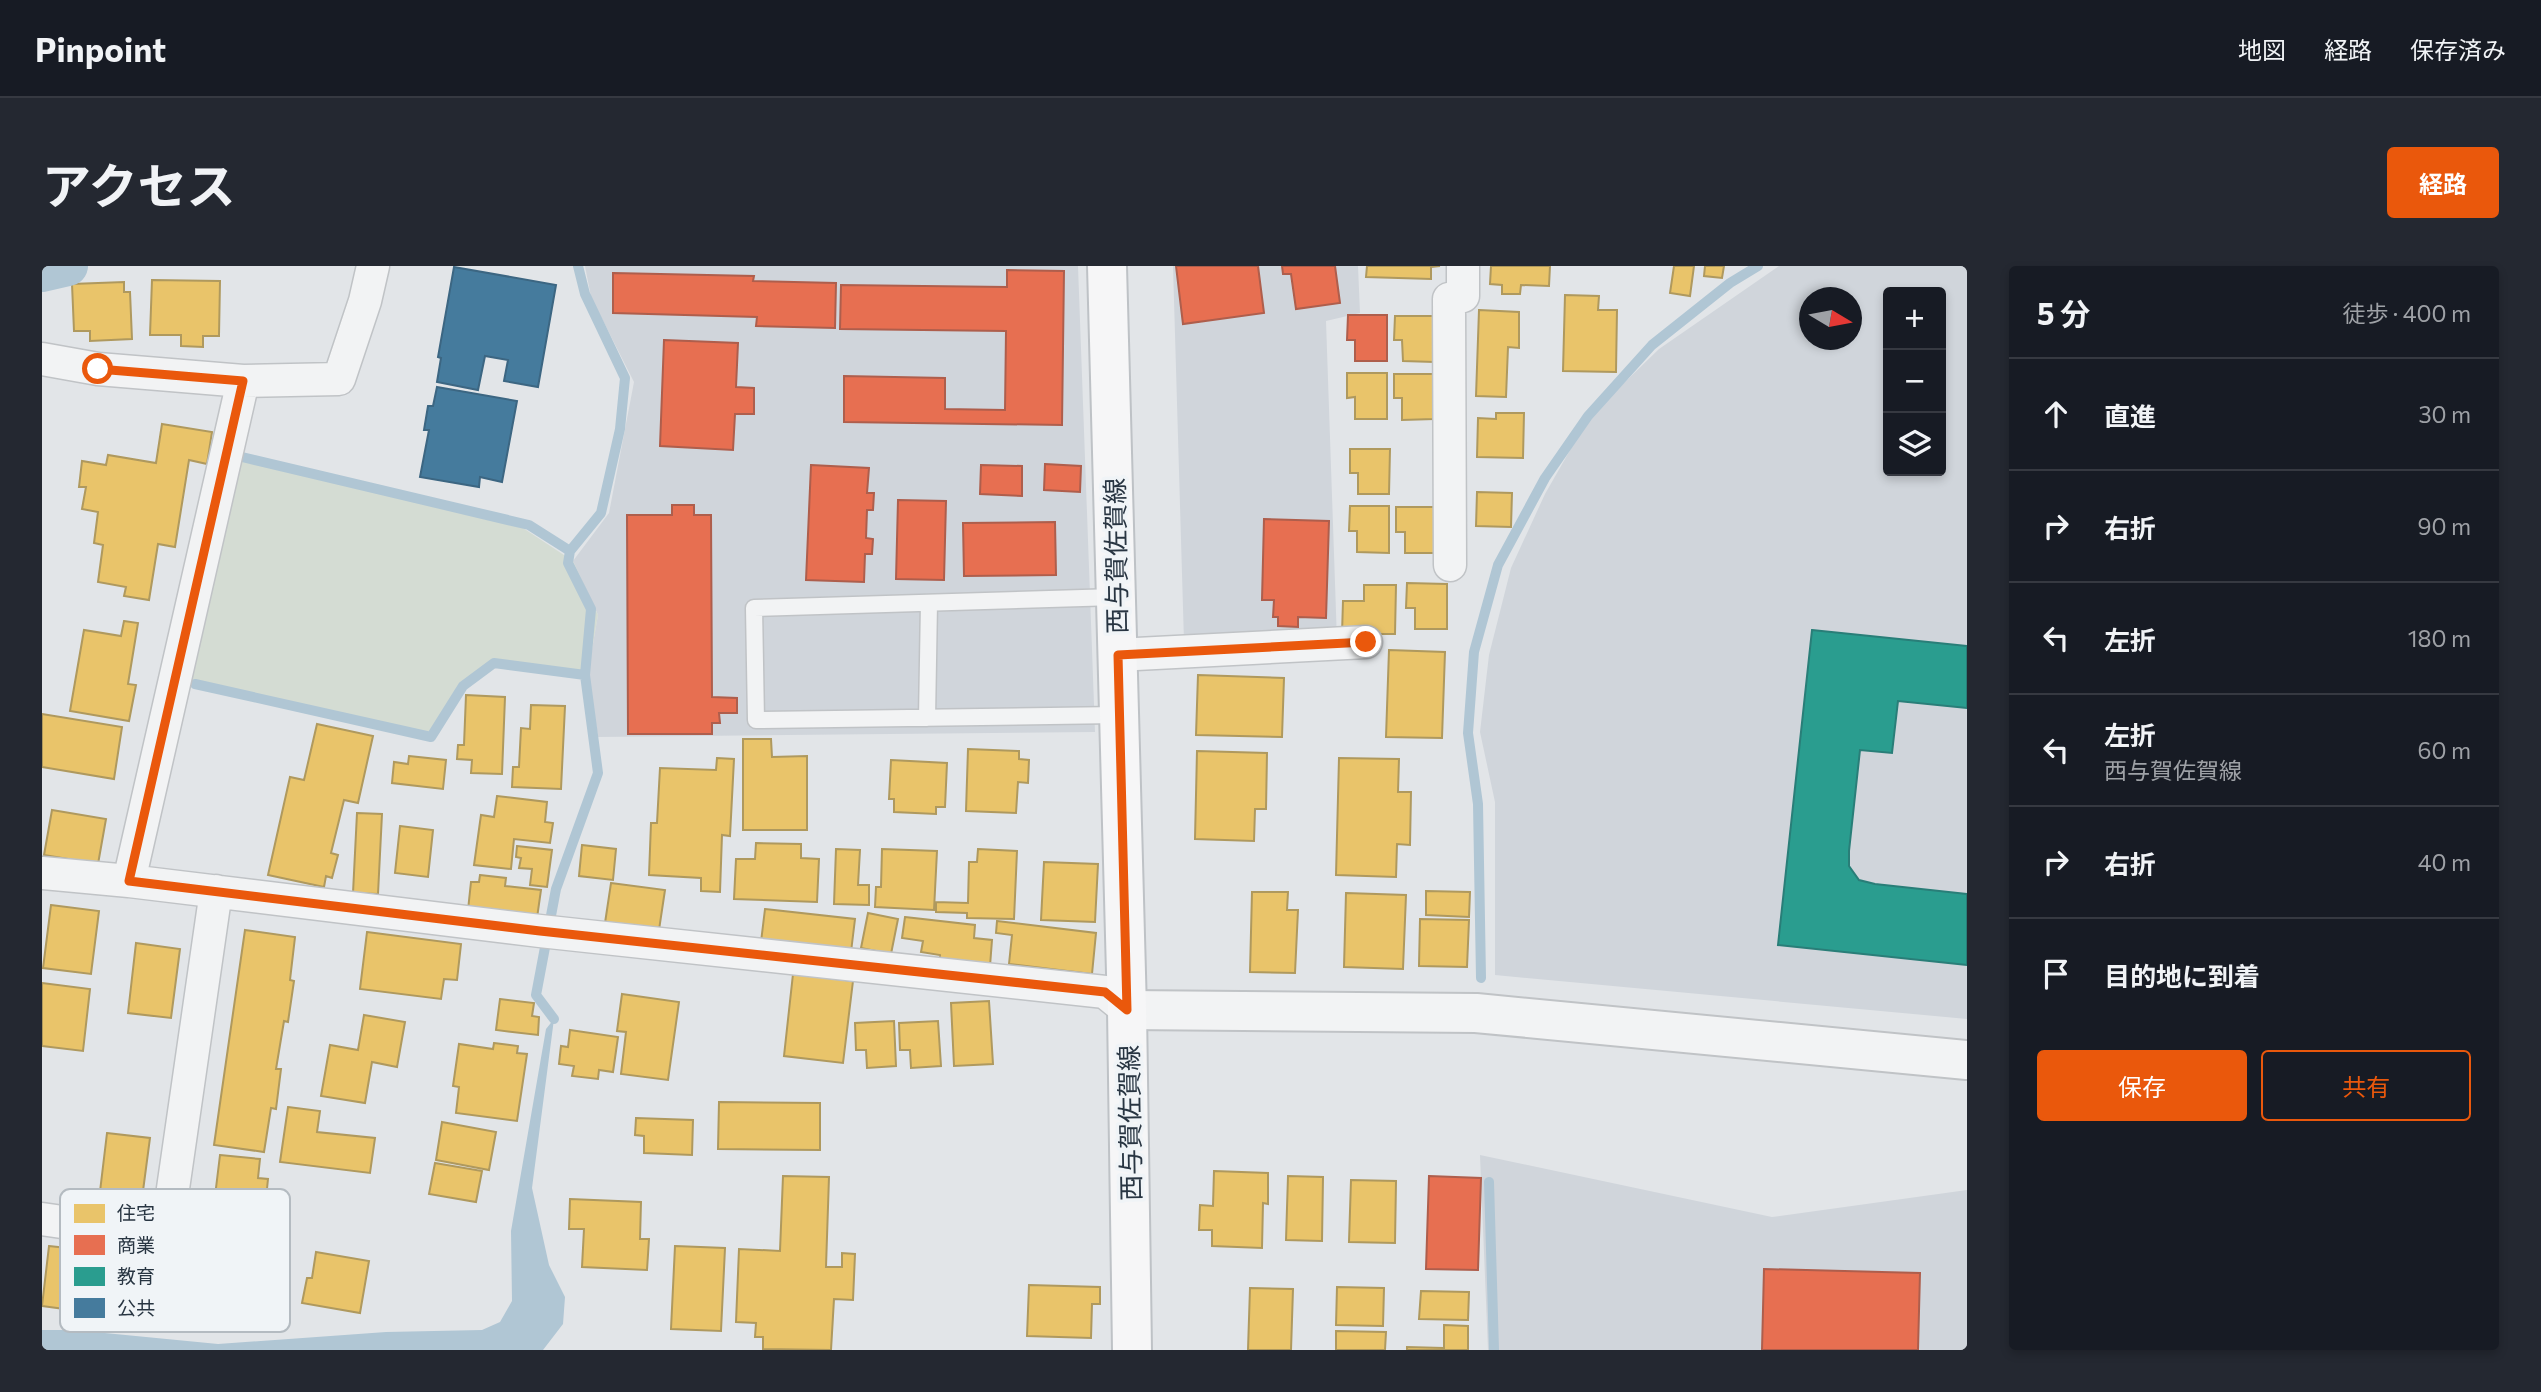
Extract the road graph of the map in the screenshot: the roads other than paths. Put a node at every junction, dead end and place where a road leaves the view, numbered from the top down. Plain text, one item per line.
1 (373, 266) edge
2 (1107, 266) edge
3 (1463, 266) edge
4 (42, 359) edge
5 (243, 381) junction
6 (1450, 565) dead end
7 (1116, 597) junction
8 (929, 603) junction
9 (1366, 642) dead end
10 (1118, 655) junction
11 (1119, 715) junction
12 (927, 718) junction
13 (42, 873) edge
14 (129, 881) junction
15 (216, 891) junction
16 (1127, 1010) junction
17 (1967, 1060) edge
18 (173, 1189) edge
19 (42, 1219) edge
20 (60, 1222) edge
21 (1132, 1350) edge

1 - 5 street
2 - 7 main road, 西与賀佐賀線
3 - 6 street
4 - 5 street
5 - 14 street
7 - 8 lane
7 - 10 main road, 西与賀佐賀線
8 - 12 lane
8 - 12 lane
9 - 10 street
10 - 11 main road, 西与賀佐賀線
11 - 12 lane
11 - 16 main road, 西与賀佐賀線
13 - 14 street
14 - 15 street
15 - 16 street
15 - 18 street
16 - 17 street
16 - 21 main road, 西与賀佐賀線
19 - 20 street

